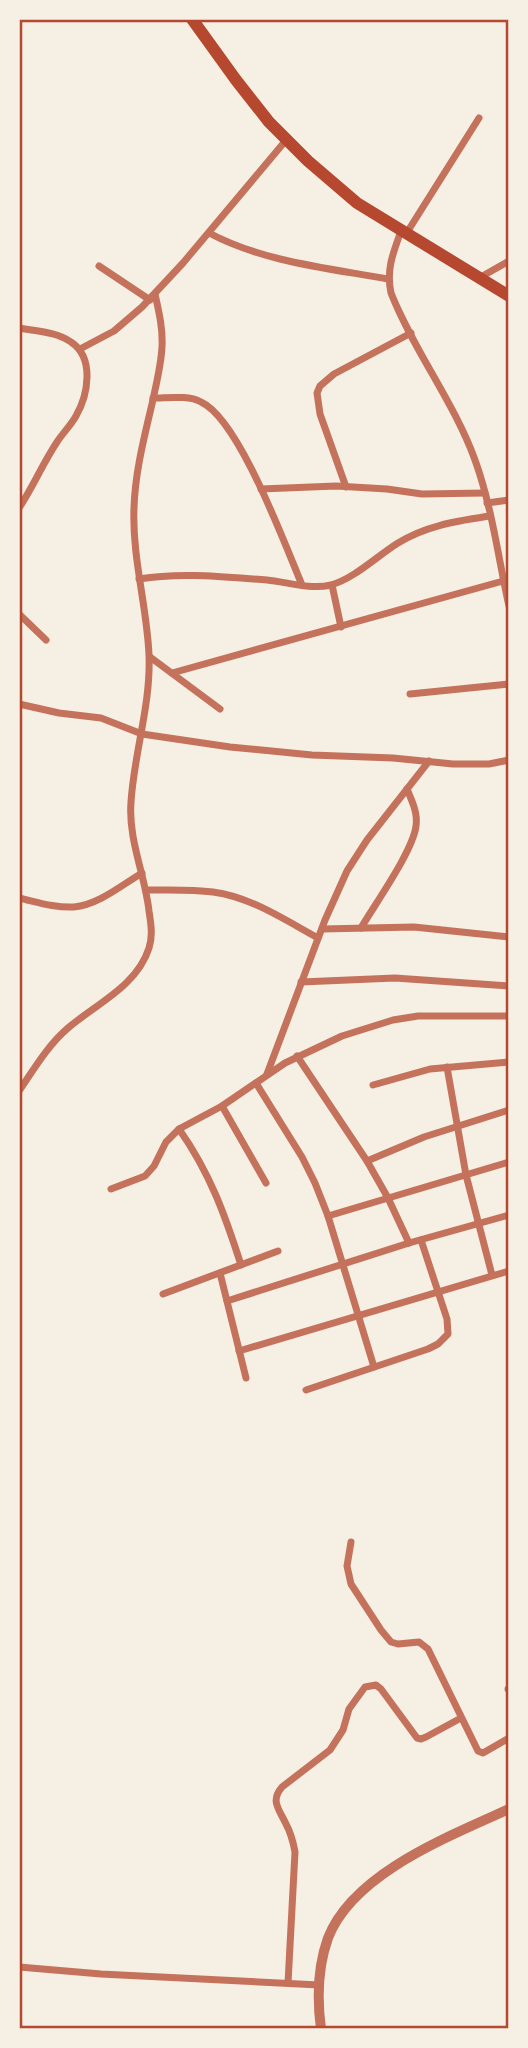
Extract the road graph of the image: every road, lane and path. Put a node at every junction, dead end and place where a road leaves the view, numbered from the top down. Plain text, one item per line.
1 (192, 19) edge
2 (479, 118) dead end
3 (287, 139) junction
4 (209, 233) junction
5 (403, 233) junction
6 (509, 261) edge
7 (99, 265) dead end
8 (479, 278) junction
9 (388, 279) junction
10 (509, 296) edge
11 (152, 297) junction
12 (19, 328) edge
13 (411, 333) junction
14 (80, 349) junction
15 (153, 398) junction
16 (346, 486) junction
17 (261, 489) junction
18 (485, 493) junction
19 (509, 500) edge
20 (487, 503) junction
21 (19, 508) edge
22 (490, 516) junction
23 (139, 579) junction
24 (503, 581) junction
25 (302, 585) junction
26 (332, 585) junction
27 (509, 606) edge
28 (19, 614) edge
29 (341, 627) junction
30 (46, 640) dead end
31 (150, 657) junction
32 (172, 673) junction
33 (509, 684) edge
34 (410, 694) dead end
35 (19, 704) edge
36 (220, 709) dead end
37 (142, 734) junction
38 (509, 760) edge
39 (429, 761) junction
40 (407, 789) junction
41 (142, 873) junction
42 (147, 890) junction
43 (19, 898) edge
44 (361, 928) junction
45 (322, 929) junction
46 (509, 937) edge
47 (318, 938) junction
48 (301, 982) junction
49 (509, 986) edge
50 (509, 1016) edge
51 (296, 1056) junction
52 (509, 1062) edge
53 (447, 1067) junction
54 (267, 1075) junction
55 (256, 1083) junction
56 (373, 1084) dead end
57 (19, 1091) edge
58 (222, 1106) junction
59 (509, 1110) edge
60 (456, 1126) junction
61 (179, 1129) junction
62 (367, 1161) junction
63 (509, 1162) edge
64 (466, 1175) junction
65 (267, 1183) dead end
66 (111, 1189) dead end
67 (388, 1198) junction
68 (509, 1215) edge
69 (328, 1216) junction
70 (478, 1223) junction
71 (421, 1240) junction
72 (409, 1243) junction
73 (278, 1251) dead end
74 (342, 1264) junction
75 (241, 1265) junction
76 (509, 1270) edge
77 (220, 1273) junction
78 (492, 1275) junction
79 (437, 1291) junction
80 (163, 1294) dead end
81 (227, 1301) junction
82 (358, 1315) junction
83 (239, 1351) junction
84 (374, 1367) junction
85 (246, 1378) dead end
86 (306, 1390) dead end
87 (351, 1542) dead end
88 (461, 1718) junction
89 (509, 1738) edge
90 (509, 1809) edge
91 (19, 1967) edge
92 (288, 1983) junction
93 (319, 1985) junction
94 (321, 2029) edge

1 - 3 main road
2 - 5 street
3 - 4 street
3 - 5 main road
4 - 9 street
4 - 11 street
5 - 8 main road
5 - 9 street
6 - 8 street
7 - 11 street
8 - 10 main road
9 - 13 street
11 - 14 street
11 - 15 street
12 - 14 street
13 - 16 street
13 - 18 street
14 - 21 street
15 - 17 street
15 - 23 street
16 - 17 street
16 - 18 street
17 - 25 street
18 - 20 street
19 - 20 street
20 - 22 street
22 - 24 street
22 - 26 street
23 - 25 street
23 - 31 street
24 - 27 street
24 - 29 street
25 - 26 street
26 - 29 street
28 - 30 street
29 - 32 street
31 - 32 street
31 - 37 street
32 - 36 street
33 - 34 street
35 - 37 street
37 - 39 street
37 - 41 street
38 - 39 street
39 - 40 street
40 - 44 street
40 - 45 street
41 - 42 street
41 - 43 street
42 - 47 street
42 - 57 street
44 - 45 street
44 - 46 street
45 - 47 street
47 - 48 street
48 - 49 street
48 - 54 street
50 - 51 street
51 - 54 street
51 - 62 street
52 - 53 street
53 - 56 street
53 - 60 street
54 - 55 street
55 - 58 street
55 - 69 street
58 - 61 street
58 - 65 street
59 - 60 street
60 - 62 street
60 - 64 street
61 - 66 street
61 - 75 street
62 - 67 street
63 - 64 street
64 - 67 street
64 - 70 street
67 - 69 street
67 - 72 street
68 - 70 street
69 - 74 street
70 - 71 street
70 - 78 street
71 - 72 street
71 - 79 street
72 - 74 street
73 - 75 street
74 - 81 street
74 - 82 street
75 - 77 street
76 - 78 street
77 - 80 street
77 - 81 street
78 - 79 street
79 - 82 street
79 - 84 street
81 - 83 street
82 - 83 street
82 - 84 street
83 - 85 street
84 - 86 street
87 - 88 street
88 - 89 street
88 - 92 street
90 - 93 street
91 - 92 street
92 - 93 street
93 - 94 street

